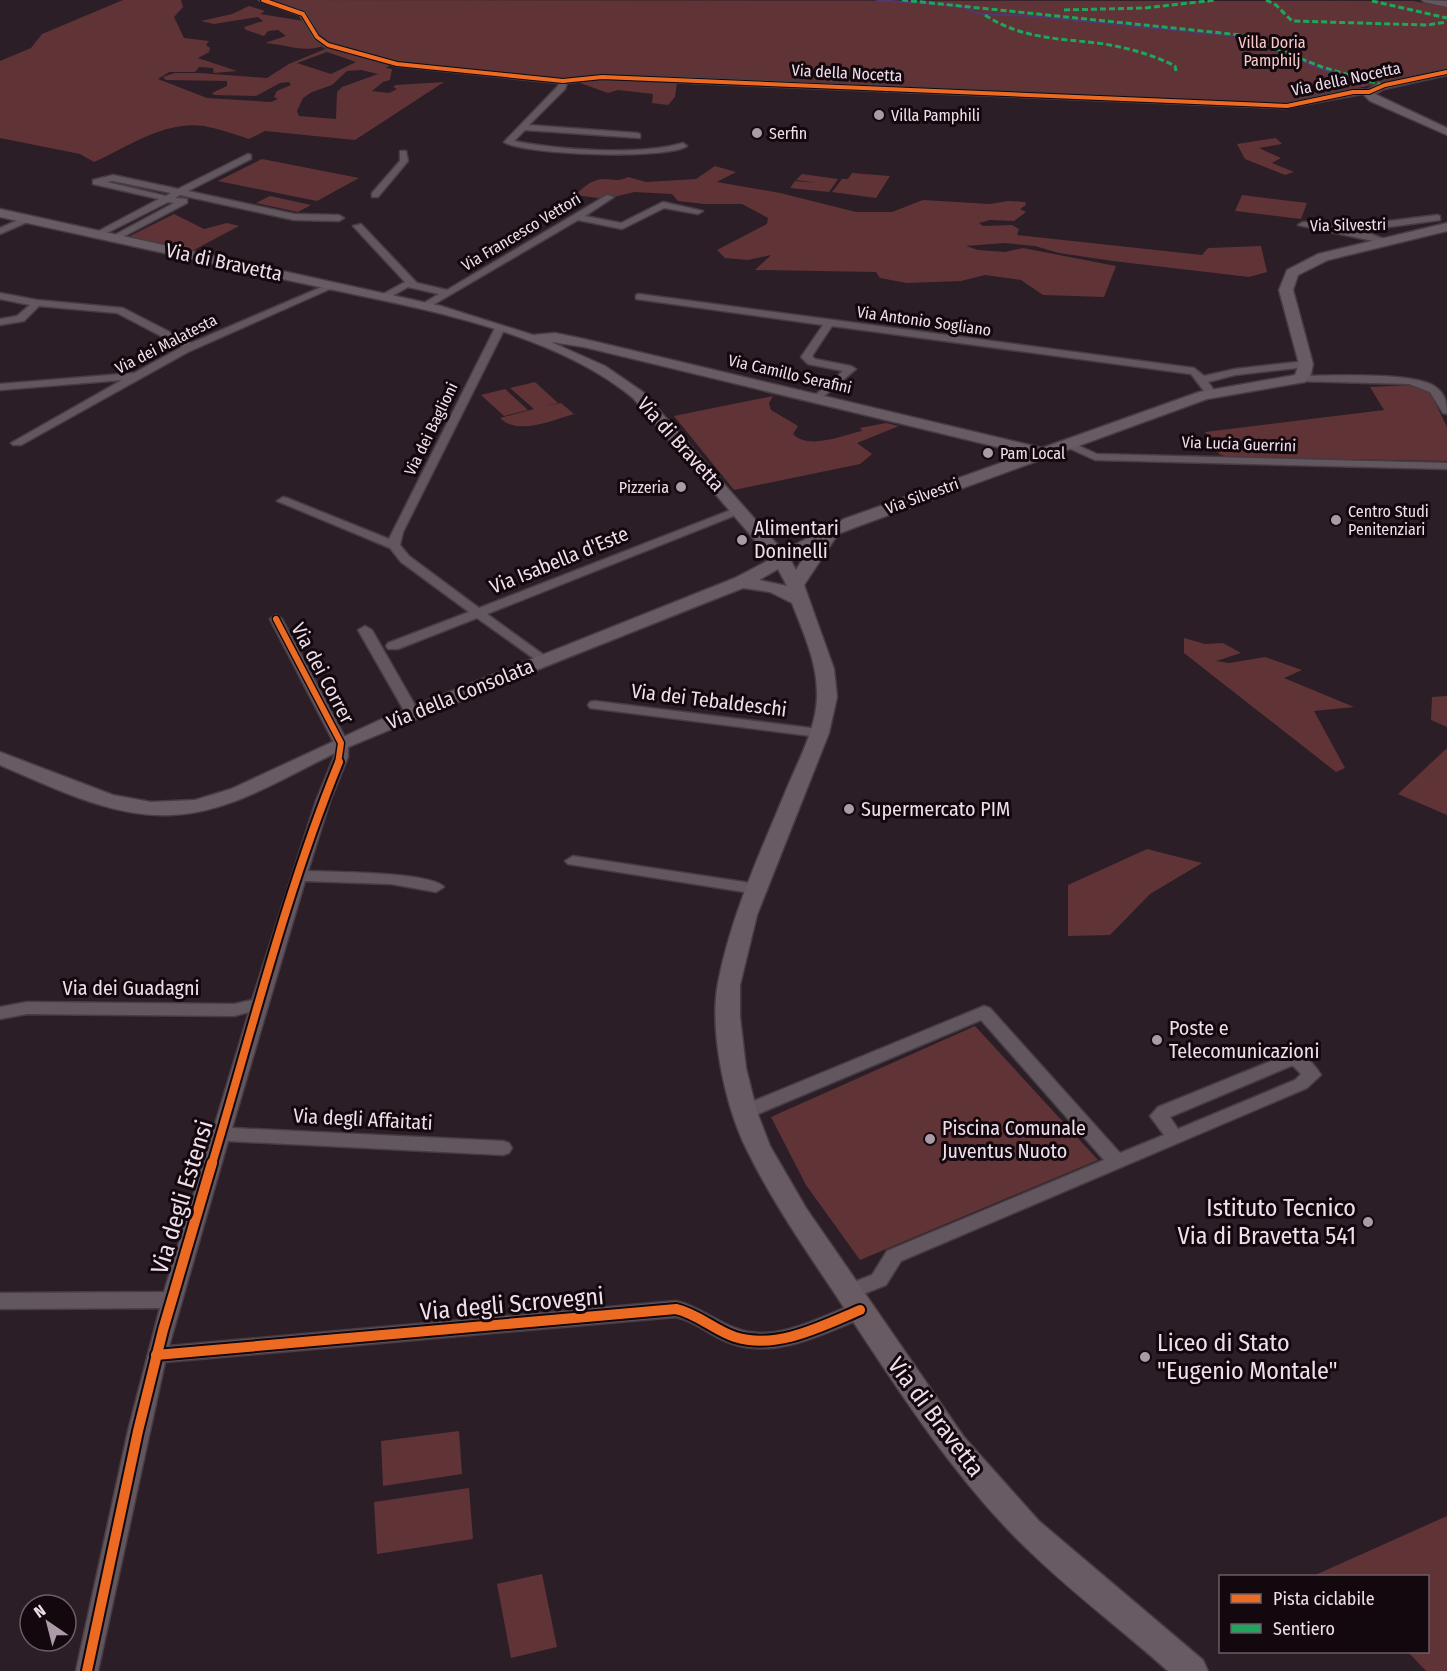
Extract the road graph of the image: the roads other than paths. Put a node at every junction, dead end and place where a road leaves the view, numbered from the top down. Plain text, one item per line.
1 (263, 0) edge
2 (1428, 0) edge
3 (1446, 1) edge
4 (1447, 72) edge
5 (563, 81) junction
6 (1370, 92) junction
7 (523, 127) junction
8 (1447, 132) edge
9 (637, 136) dead end
10 (682, 147) dead end
11 (404, 153) dead end
12 (248, 158) dead end
13 (179, 192) junction
14 (197, 195) junction
15 (375, 195) dead end
16 (610, 196) dead end
17 (165, 198) junction
18 (181, 202) junction
19 (698, 211) dead end
20 (0, 213) edge
21 (576, 217) junction
22 (339, 218) dead end
23 (27, 219) junction
24 (1442, 223) edge
25 (358, 226) dead end
26 (0, 231) edge
27 (96, 235) junction
28 (112, 239) junction
29 (1384, 242) junction
30 (413, 284) junction
31 (334, 285) junction
32 (448, 293) junction
33 (0, 296) edge
34 (384, 297) junction
35 (639, 297) dead end
36 (37, 303) junction
37 (426, 306) junction
38 (0, 322) edge
39 (829, 323) junction
40 (500, 328) junction
41 (528, 339) junction
42 (190, 347) junction
43 (1306, 364) junction
44 (137, 375) junction
45 (1300, 379) junction
46 (1201, 380) junction
47 (0, 387) edge
48 (1211, 393) junction
49 (818, 399) junction
50 (1447, 411) edge
51 (17, 443) dead end
52 (1068, 444) junction
53 (1043, 453) junction
54 (1447, 466) edge
55 (284, 501) dead end
56 (740, 511) junction
57 (837, 528) junction
58 (762, 535) junction
59 (394, 545) junction
60 (782, 561) junction
61 (741, 582) junction
62 (797, 592) junction
63 (478, 614) junction
64 (276, 619) dead end
65 (365, 630) dead end
66 (393, 646) dead end
67 (543, 661) junction
68 (595, 705) dead end
69 (413, 714) junction
70 (819, 734) junction
71 (341, 743) junction
72 (0, 758) edge
73 (573, 861) dead end
74 (299, 876) junction
75 (436, 887) dead end
76 (757, 889) junction
77 (261, 1003) junction
78 (0, 1013) edge
79 (745, 1112) junction
80 (221, 1134) junction
81 (1175, 1137) junction
82 (503, 1148) dead end
83 (1116, 1161) junction
84 (172, 1300) junction
85 (0, 1301) edge
86 (854, 1301) junction
87 (156, 1355) junction
88 (87, 1671) edge
89 (1192, 1671) edge

1 - 5 street, Via della Nocetta
2 - 3 main road
4 - 6 main road, Via della Nocetta
5 - 6 street, Via della Nocetta
5 - 7 street
6 - 8 main road
7 - 9 street
7 - 10 street
11 - 15 street
12 - 13 street
13 - 14 street
13 - 17 street
13 - 17 street
14 - 18 street
14 - 22 street
16 - 21 street, Via Francesco Vettori
17 - 18 street
17 - 27 street
18 - 28 street
19 - 21 street
20 - 23 main road, Via di Bravetta
21 - 32 street, Via Francesco Vettori
23 - 26 street
23 - 27 main road, Via di Bravetta
24 - 29 main road, Via Silvestri
24 - 29 street, Via Silvestri
25 - 30 street
27 - 28 main road, Via di Bravetta
28 - 31 main road, Via di Bravetta
29 - 43 main road, Via Silvestri
30 - 32 street
30 - 34 street
31 - 34 main road, Via di Bravetta
31 - 42 street, Via dei Malatesta
32 - 37 street, Via Francesco Vettori
33 - 36 street
34 - 37 main road, Via di Bravetta
35 - 39 street, Via Antonio Sogliano
36 - 38 street
36 - 42 street
37 - 40 main road, Via di Bravetta
39 - 46 street, Via Antonio Sogliano
39 - 49 street
40 - 41 main road, Via di Bravetta
40 - 59 street, Via dei Baglioni
41 - 49 main road, Via Camillo Serafini
41 - 56 main road, Via di Bravetta
42 - 44 street, Via dei Malatesta
43 - 45 main road
43 - 46 street
44 - 47 street
44 - 51 street, Via dei Malatesta
45 - 48 main road
45 - 50 street
46 - 48 street
48 - 52 main road
49 - 53 main road, Via Camillo Serafini
52 - 53 main road
52 - 54 street, Via Lucia Guerrini
53 - 57 main road, Via Silvestri
55 - 59 street
56 - 58 main road, Via di Bravetta
56 - 63 street, Via Isabella d'Este
57 - 58 main road, Via Silvestri
57 - 60 main road, Via Silvestri
57 - 62 main road, Via Silvestri
58 - 60 main road, Via di Bravetta
59 - 63 street
60 - 61 main road, Via della Consolata
60 - 62 main road, Via di Bravetta
61 - 62 main road
61 - 67 main road, Via della Consolata
62 - 70 main road, Via di Bravetta
63 - 66 street, Via Isabella d'Este
63 - 67 street
64 - 71 street, Via dei Correr
65 - 69 street
67 - 69 main road, Via della Consolata
68 - 70 street, Via dei Tebaldeschi
69 - 71 main road, Via della Consolata
70 - 76 main road, Via di Bravetta
71 - 72 main road, Via della Consolata
71 - 74 street, Via degli Estensi
73 - 76 street
74 - 75 street
74 - 77 street, Via degli Estensi
76 - 79 main road, Via di Bravetta
77 - 78 street, Via dei Guadagni
77 - 80 street, Via degli Estensi
79 - 83 street
79 - 86 main road, Via di Bravetta
80 - 82 street, Via degli Affaitati
80 - 84 street, Via degli Estensi
81 - 81 street, Via degli Scrovegni
81 - 83 street, Via degli Scrovegni
83 - 86 street, Via degli Scrovegni
84 - 85 street
84 - 87 street, Via degli Estensi
86 - 87 street, Via degli Scrovegni
86 - 89 main road, Via di Bravetta
87 - 88 street, Via degli Estensi

